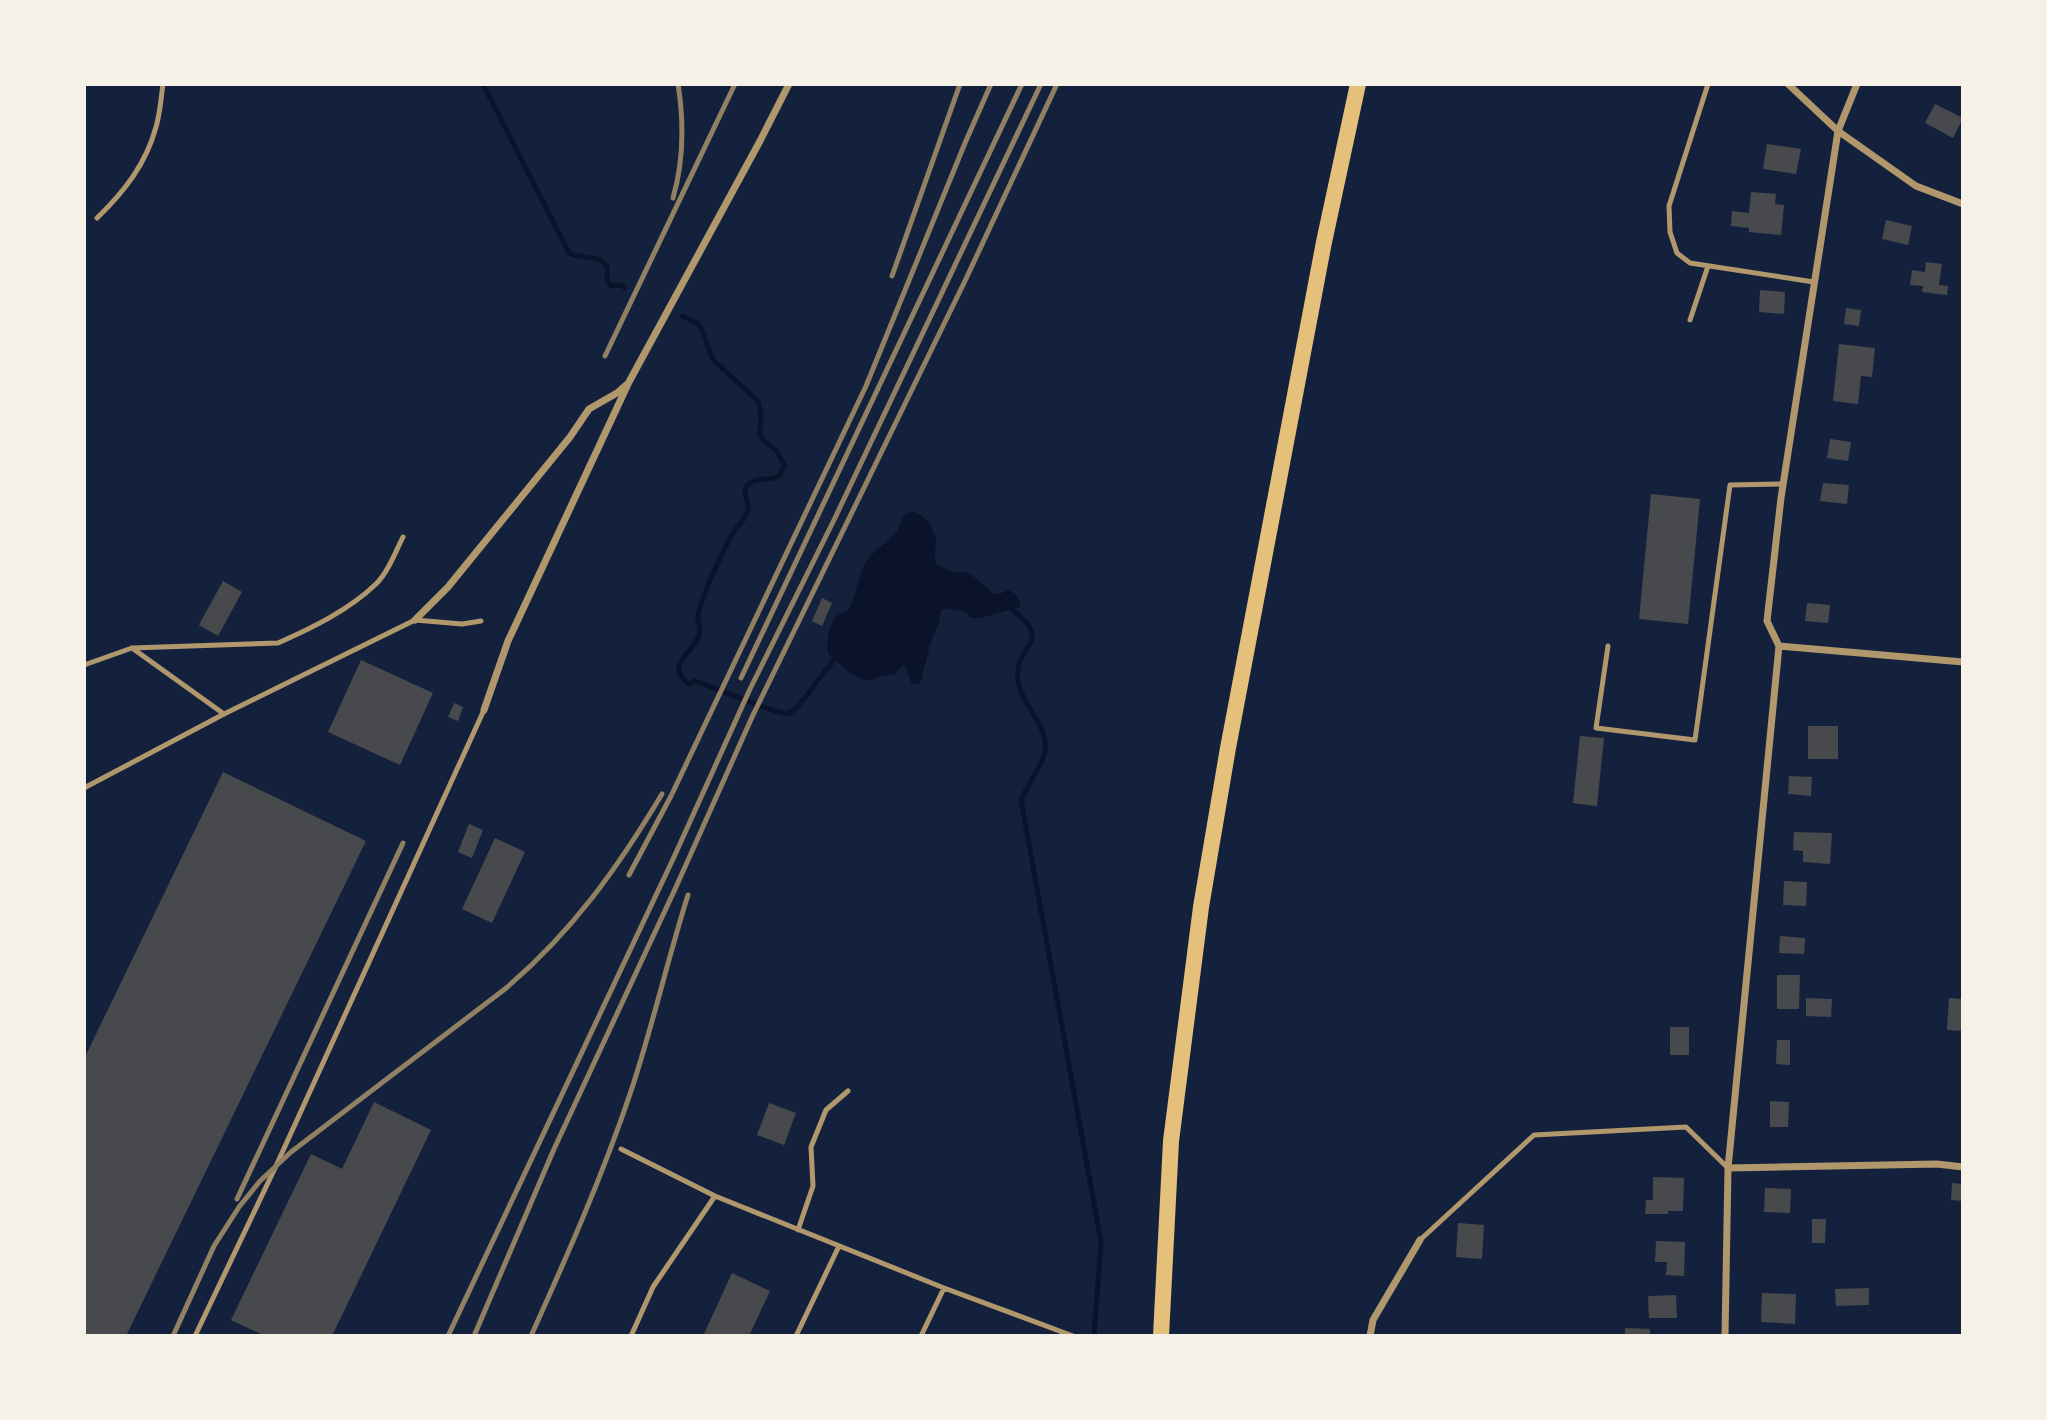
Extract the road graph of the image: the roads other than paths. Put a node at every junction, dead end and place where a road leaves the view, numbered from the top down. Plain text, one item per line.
1 (163, 84) edge
2 (789, 84) edge
3 (1359, 84) edge
4 (1708, 84) edge
5 (1788, 84) edge
6 (1857, 84) edge
7 (1838, 131) junction
8 (1963, 204) edge
9 (97, 218) dead end
10 (1708, 266) junction
11 (1814, 282) junction
12 (1690, 320) dead end
13 (629, 382) junction
14 (1783, 484) junction
15 (403, 537) dead end
16 (415, 620) junction
17 (481, 621) dead end
18 (1608, 646) dead end
19 (1779, 646) junction
20 (132, 648) junction
21 (1963, 662) edge
22 (84, 665) edge
23 (484, 710) joint
24 (225, 714) junction
25 (84, 788) edge
26 (848, 1091) dead end
27 (621, 1149) dead end
28 (1728, 1167) junction
29 (1963, 1167) edge
30 (715, 1196) junction
31 (798, 1230) junction
32 (1420, 1240) joint
33 (839, 1246) junction
34 (944, 1288) junction
35 (195, 1336) edge
36 (631, 1336) edge
37 (796, 1336) edge
38 (921, 1336) edge
39 (1073, 1336) edge
40 (1161, 1336) edge
41 (1370, 1336) edge
42 (1725, 1336) edge

1 - 9 lane
2 - 13 street
3 - 40 main road
4 - 10 lane
5 - 7 street
6 - 7 street
7 - 8 street
7 - 11 street
10 - 11 lane
10 - 12 lane
11 - 14 street
13 - 16 street
13 - 23 street
14 - 18 lane
14 - 19 street
15 - 20 lane
16 - 17 lane
16 - 24 lane
19 - 21 street
19 - 28 street
20 - 22 lane
20 - 24 lane
23 - 35 lane
24 - 25 lane
26 - 31 lane
27 - 30 lane
28 - 29 street
28 - 32 lane
28 - 42 street
30 - 31 lane
30 - 36 lane
31 - 33 lane
32 - 41 street
33 - 34 lane
33 - 37 lane
34 - 38 lane
34 - 39 lane

